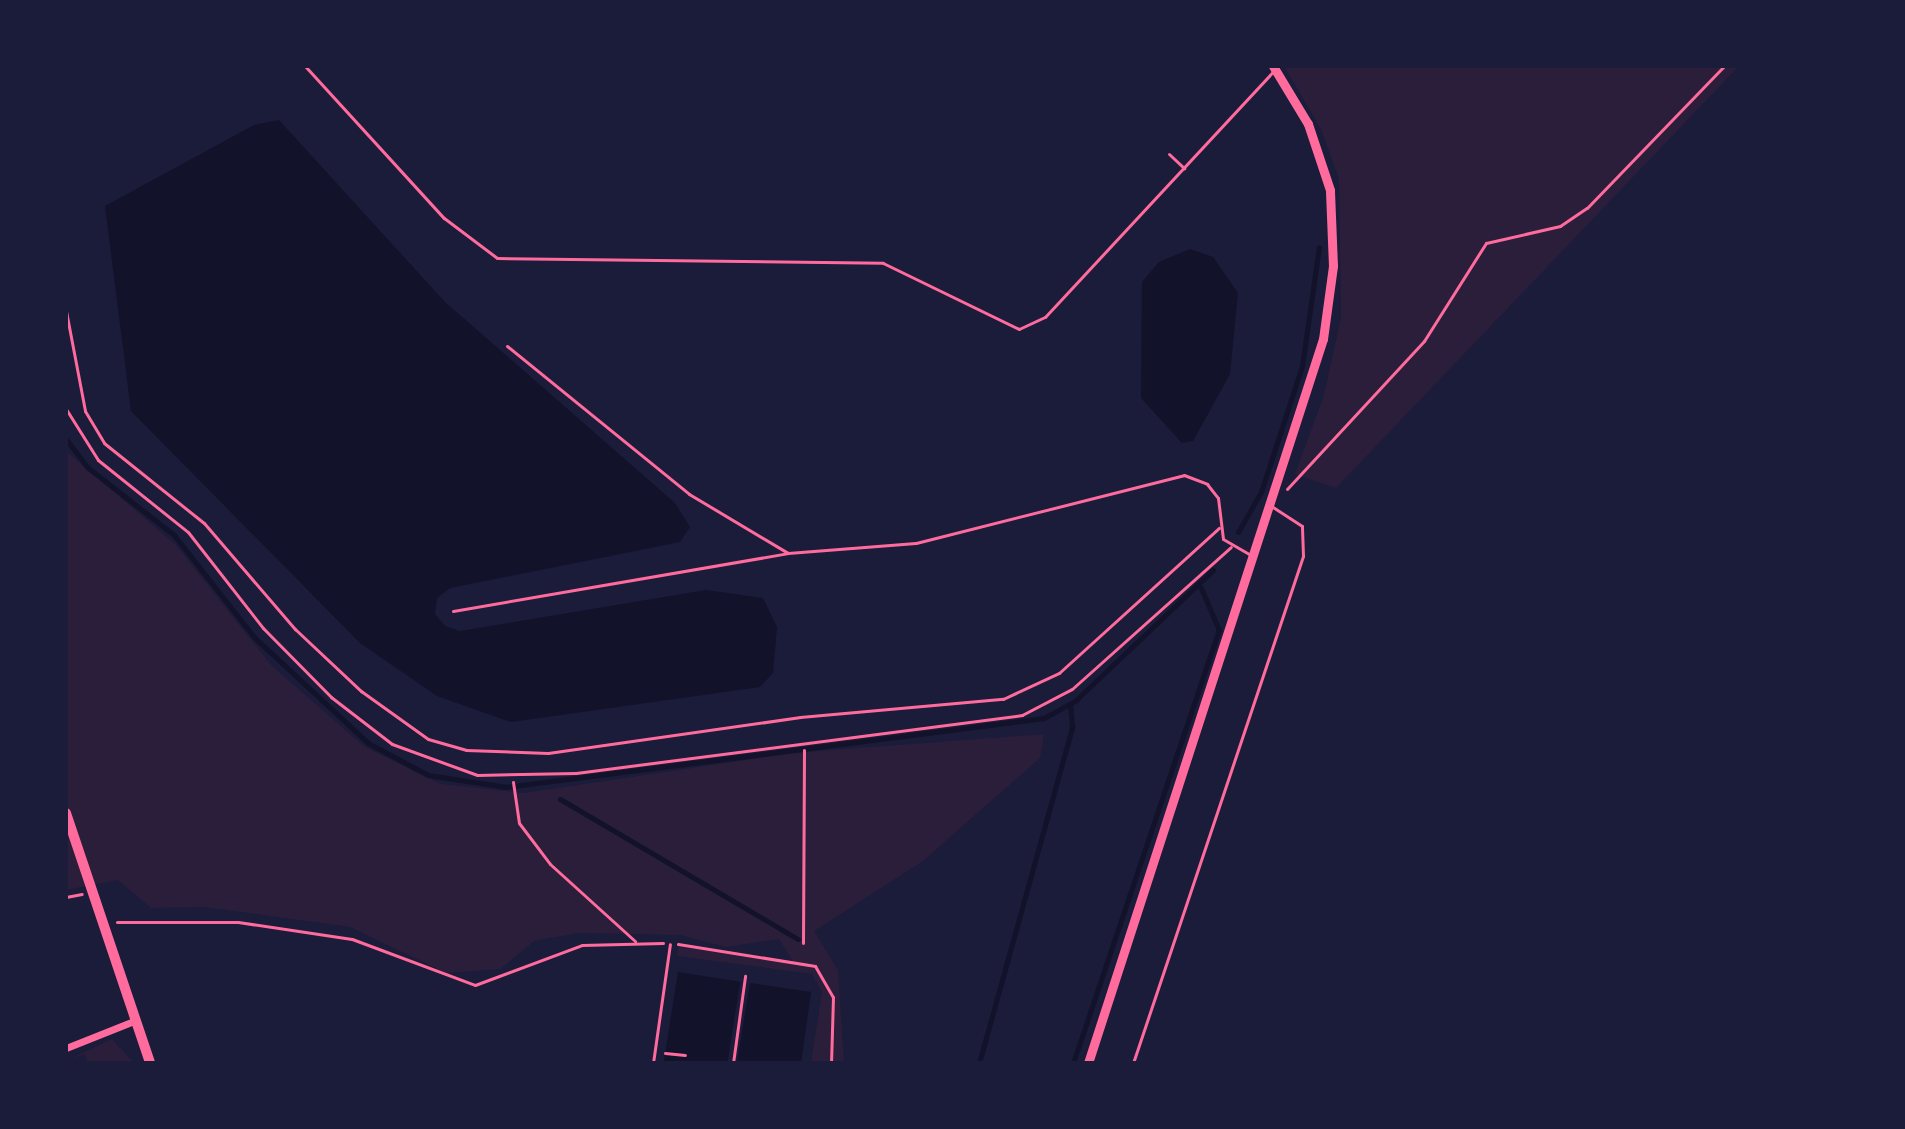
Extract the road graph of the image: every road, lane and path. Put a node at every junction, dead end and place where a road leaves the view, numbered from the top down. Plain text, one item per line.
1 (305, 66) edge
2 (1724, 66) edge
3 (1274, 68) edge
4 (1169, 154) dead end
5 (1184, 168) junction
6 (66, 311) edge
7 (507, 346) dead end
8 (66, 409) edge
9 (1273, 502) junction
10 (1219, 528) junction
11 (1231, 547) junction
12 (788, 553) junction
13 (1255, 557) junction
14 (453, 611) dead end
15 (804, 749) dead end
16 (514, 777) junction
17 (66, 813) edge
18 (90, 893) junction
19 (66, 897) edge
20 (100, 923) junction
21 (635, 941) junction
22 (803, 943) dead end
23 (670, 944) joint
24 (678, 944) dead end
25 (745, 976) dead end
26 (134, 1021) junction
27 (66, 1048) edge
28 (654, 1051) junction
29 (685, 1055) dead end
30 (150, 1063) edge
31 (653, 1063) edge
32 (733, 1063) edge
33 (831, 1063) edge
34 (1088, 1063) edge
35 (1133, 1063) edge

1 - 5 lane
2 - 9 path
3 - 5 lane
3 - 9 street
4 - 5 lane
6 - 10 lane
7 - 12 lane
8 - 16 lane
9 - 13 street
9 - 35 lane
10 - 11 lane
10 - 12 lane
11 - 13 lane
11 - 16 lane
12 - 14 lane
13 - 34 street
15 - 22 path
16 - 21 path
17 - 18 main road
18 - 19 path
18 - 20 main road
20 - 21 path
20 - 26 main road
21 - 23 path
23 - 28 lane
24 - 33 lane
25 - 32 lane
26 - 27 street
26 - 30 main road
28 - 29 path
28 - 31 lane

